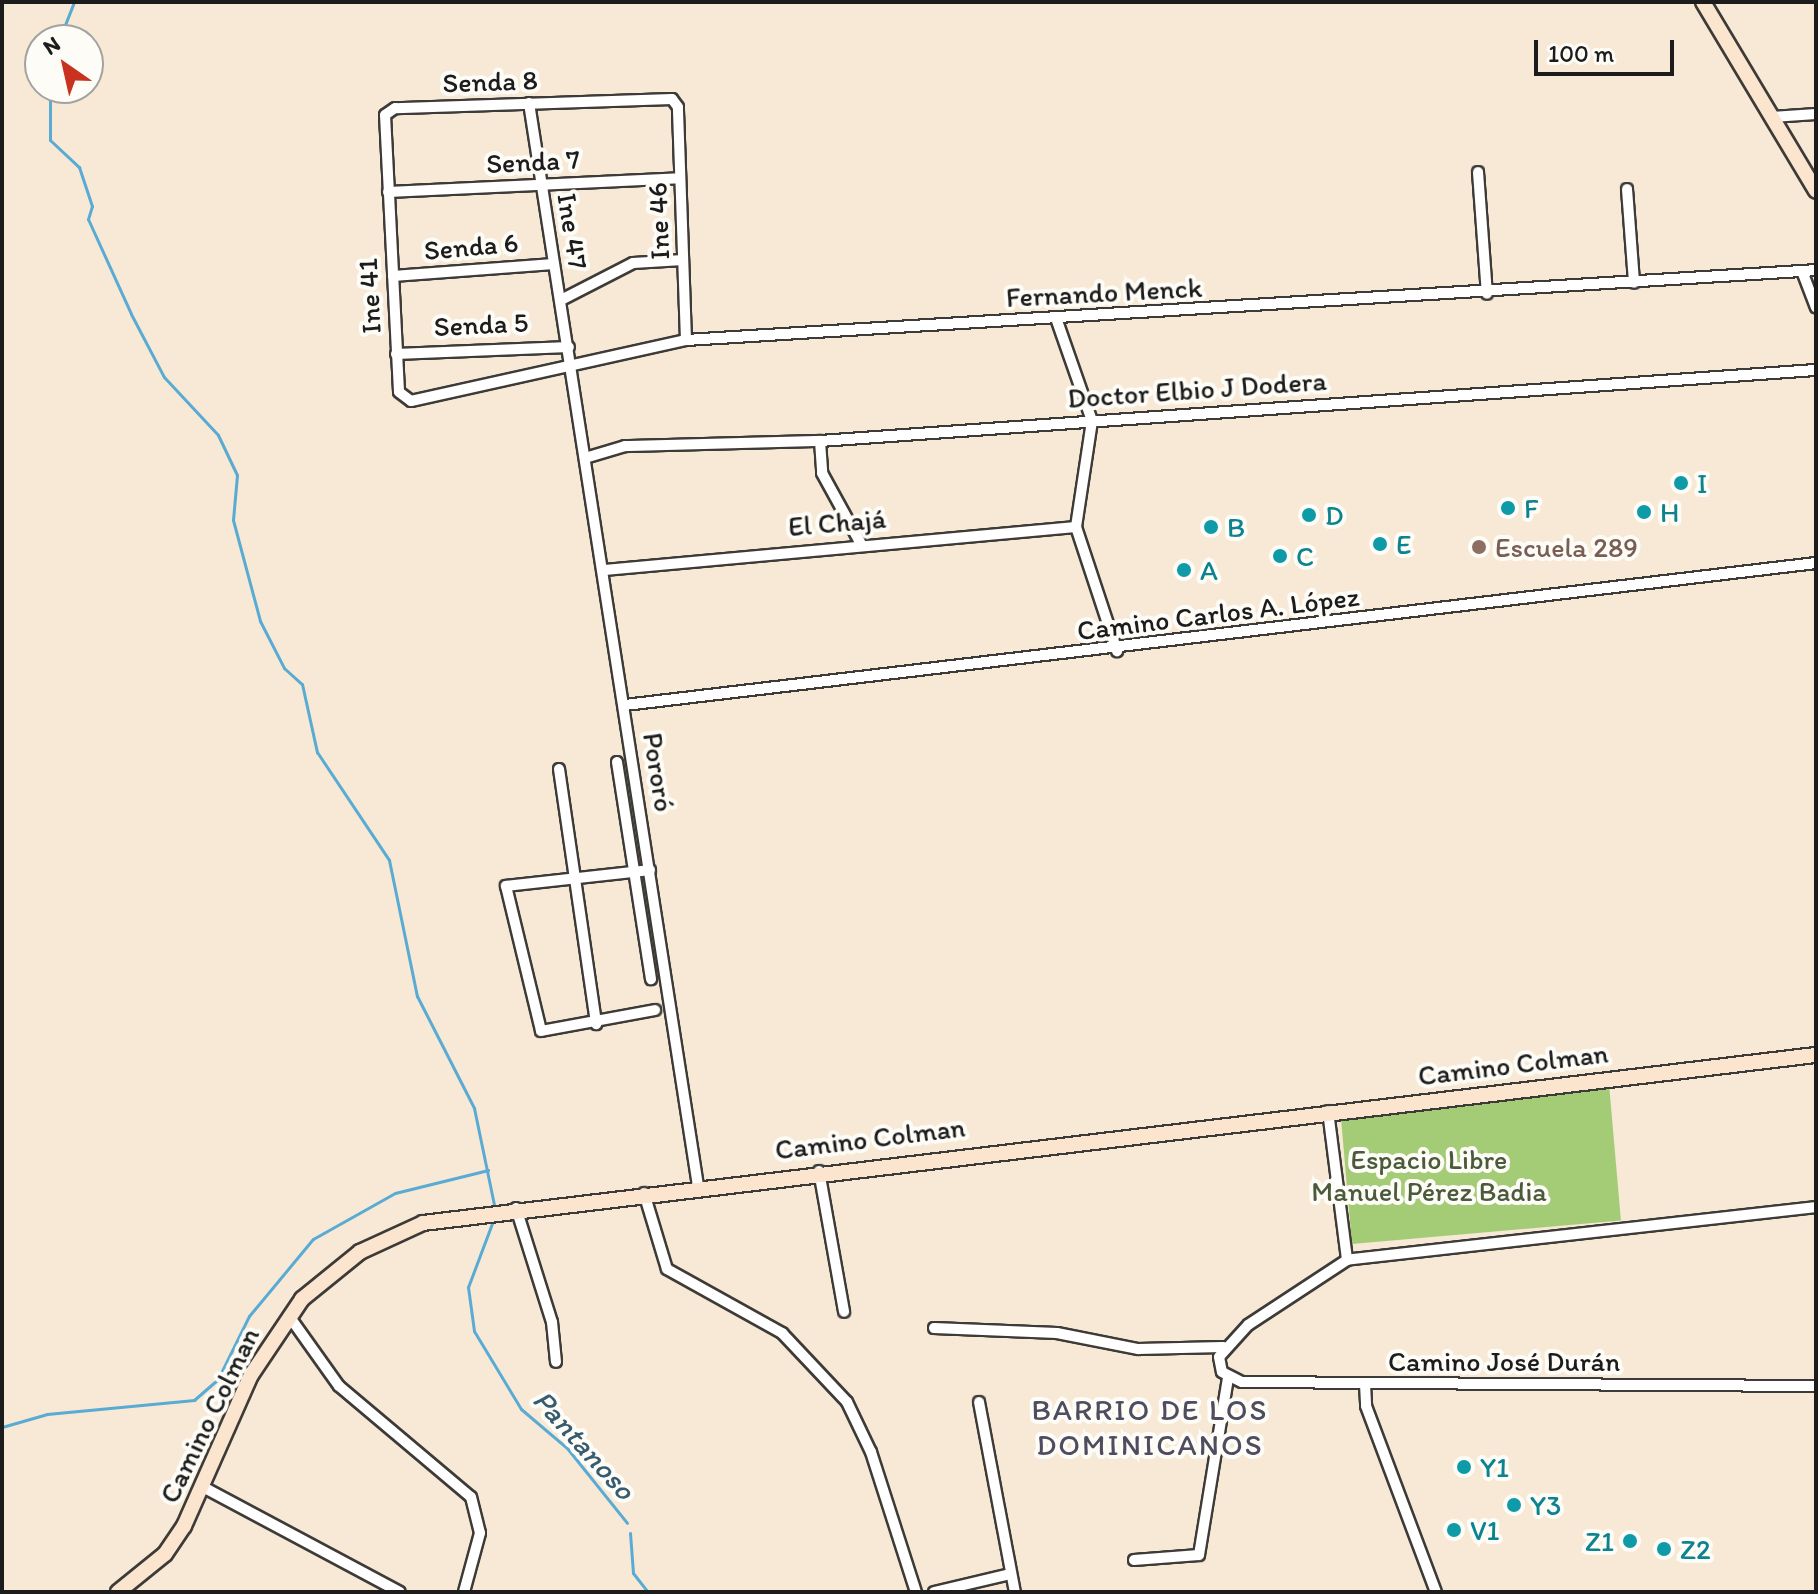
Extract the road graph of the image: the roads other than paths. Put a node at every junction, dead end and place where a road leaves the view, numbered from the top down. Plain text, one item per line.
1 (1703, 2) edge
2 (529, 103) junction
3 (676, 103) joint
4 (1816, 114) edge
5 (1772, 117) junction
6 (1478, 172) dead end
7 (680, 178) junction
8 (542, 184) junction
9 (1627, 189) dead end
10 (1816, 191) edge
11 (388, 192) junction
12 (683, 260) junction
13 (554, 264) junction
14 (1816, 270) edge
15 (1802, 271) junction
16 (393, 276) junction
17 (1634, 283) junction
18 (1487, 294) junction
19 (561, 300) junction
20 (1816, 307) edge
21 (1056, 318) junction
22 (686, 340) junction
23 (569, 347) junction
24 (396, 354) junction
25 (570, 366) junction
26 (1816, 370) edge
27 (402, 397) joint
28 (1092, 421) junction
29 (820, 441) junction
30 (585, 458) junction
31 (1076, 527) junction
32 (861, 544) junction
33 (1816, 563) edge
34 (604, 570) junction
35 (1117, 651) junction
36 (625, 705) junction
37 (617, 762) dead end
38 (559, 769) dead end
39 (636, 869) junction
40 (650, 870) junction
41 (577, 873) junction
42 (651, 979) dead end
43 (655, 1010) dead end
44 (596, 1024) junction
45 (1816, 1055) edge
46 (1328, 1111) junction
47 (819, 1170) junction
48 (698, 1186) junction
49 (644, 1193) junction
50 (1816, 1207) edge
51 (516, 1208) junction
52 (1347, 1260) junction
53 (844, 1312) dead end
54 (289, 1316) junction
55 (934, 1328) dead end
56 (1223, 1347) junction
57 (556, 1362) dead end
58 (1228, 1378) junction
59 (1365, 1384) junction
60 (1816, 1386) edge
61 (979, 1402) dead end
62 (203, 1487) junction
63 (1134, 1560) dead end
64 (1011, 1574) junction
65 (118, 1592) edge
66 (400, 1592) edge
67 (464, 1592) edge
68 (916, 1592) edge
69 (934, 1592) edge
70 (1015, 1592) edge
71 (1436, 1592) edge

1 - 5 street
2 - 3 street, Senda 8
2 - 8 street, Ine 47
2 - 11 street, Senda 8
3 - 7 street, Ine 46
4 - 5 street
5 - 10 street
6 - 18 street
7 - 8 street, Senda 7
7 - 12 street, Ine 46
8 - 11 street, Senda 7
8 - 13 street, Ine 47
9 - 17 street
11 - 16 street, Ine 41
12 - 19 street
12 - 22 street, Ine 46
13 - 16 street, Senda 6
13 - 19 street, Ine 47
14 - 15 street, Fernando Menck
15 - 17 street, Fernando Menck
15 - 20 street
16 - 24 street, Ine 41
17 - 18 street, Fernando Menck
18 - 21 street, Fernando Menck
19 - 23 street, Ine 47
21 - 22 street, Fernando Menck
21 - 28 street
22 - 25 street, Fernando Menck
23 - 24 street, Senda 5
23 - 25 street, Ine 47
24 - 27 street, Ine 41
25 - 27 street, Fernando Menck
25 - 30 street, Pororó
26 - 28 street, Doctor Elbio J Dodera
28 - 29 street, Doctor Elbio J Dodera
28 - 31 street
29 - 30 street, Doctor Elbio J Dodera
29 - 32 street
30 - 34 street, Pororó
31 - 32 street, El Chajá
31 - 35 street
32 - 34 street, El Chajá
33 - 35 street, Camino Carlos A. López
34 - 36 street, Pororó
35 - 36 street, Camino Carlos A. López
36 - 40 street, Pororó
37 - 39 street
38 - 41 street
39 - 40 street
39 - 41 street
39 - 42 street
40 - 48 street, Pororó
41 - 44 street
41 - 44 street
43 - 44 street
45 - 46 street, Camino Colman
46 - 47 street, Camino Colman
46 - 52 street
47 - 48 street, Camino Colman
47 - 53 street
48 - 49 street, Camino Colman
49 - 51 street, Camino Colman
49 - 68 street
50 - 52 street
51 - 54 street, Camino Colman
51 - 57 street
52 - 56 street
54 - 62 street, Camino Colman
54 - 67 street
55 - 56 street
56 - 58 street
58 - 59 street, Camino José Durán
58 - 63 street
59 - 60 street, Camino José Durán
59 - 71 street
61 - 64 street
62 - 65 street, Camino Colman
62 - 66 street
64 - 69 street
64 - 70 street

